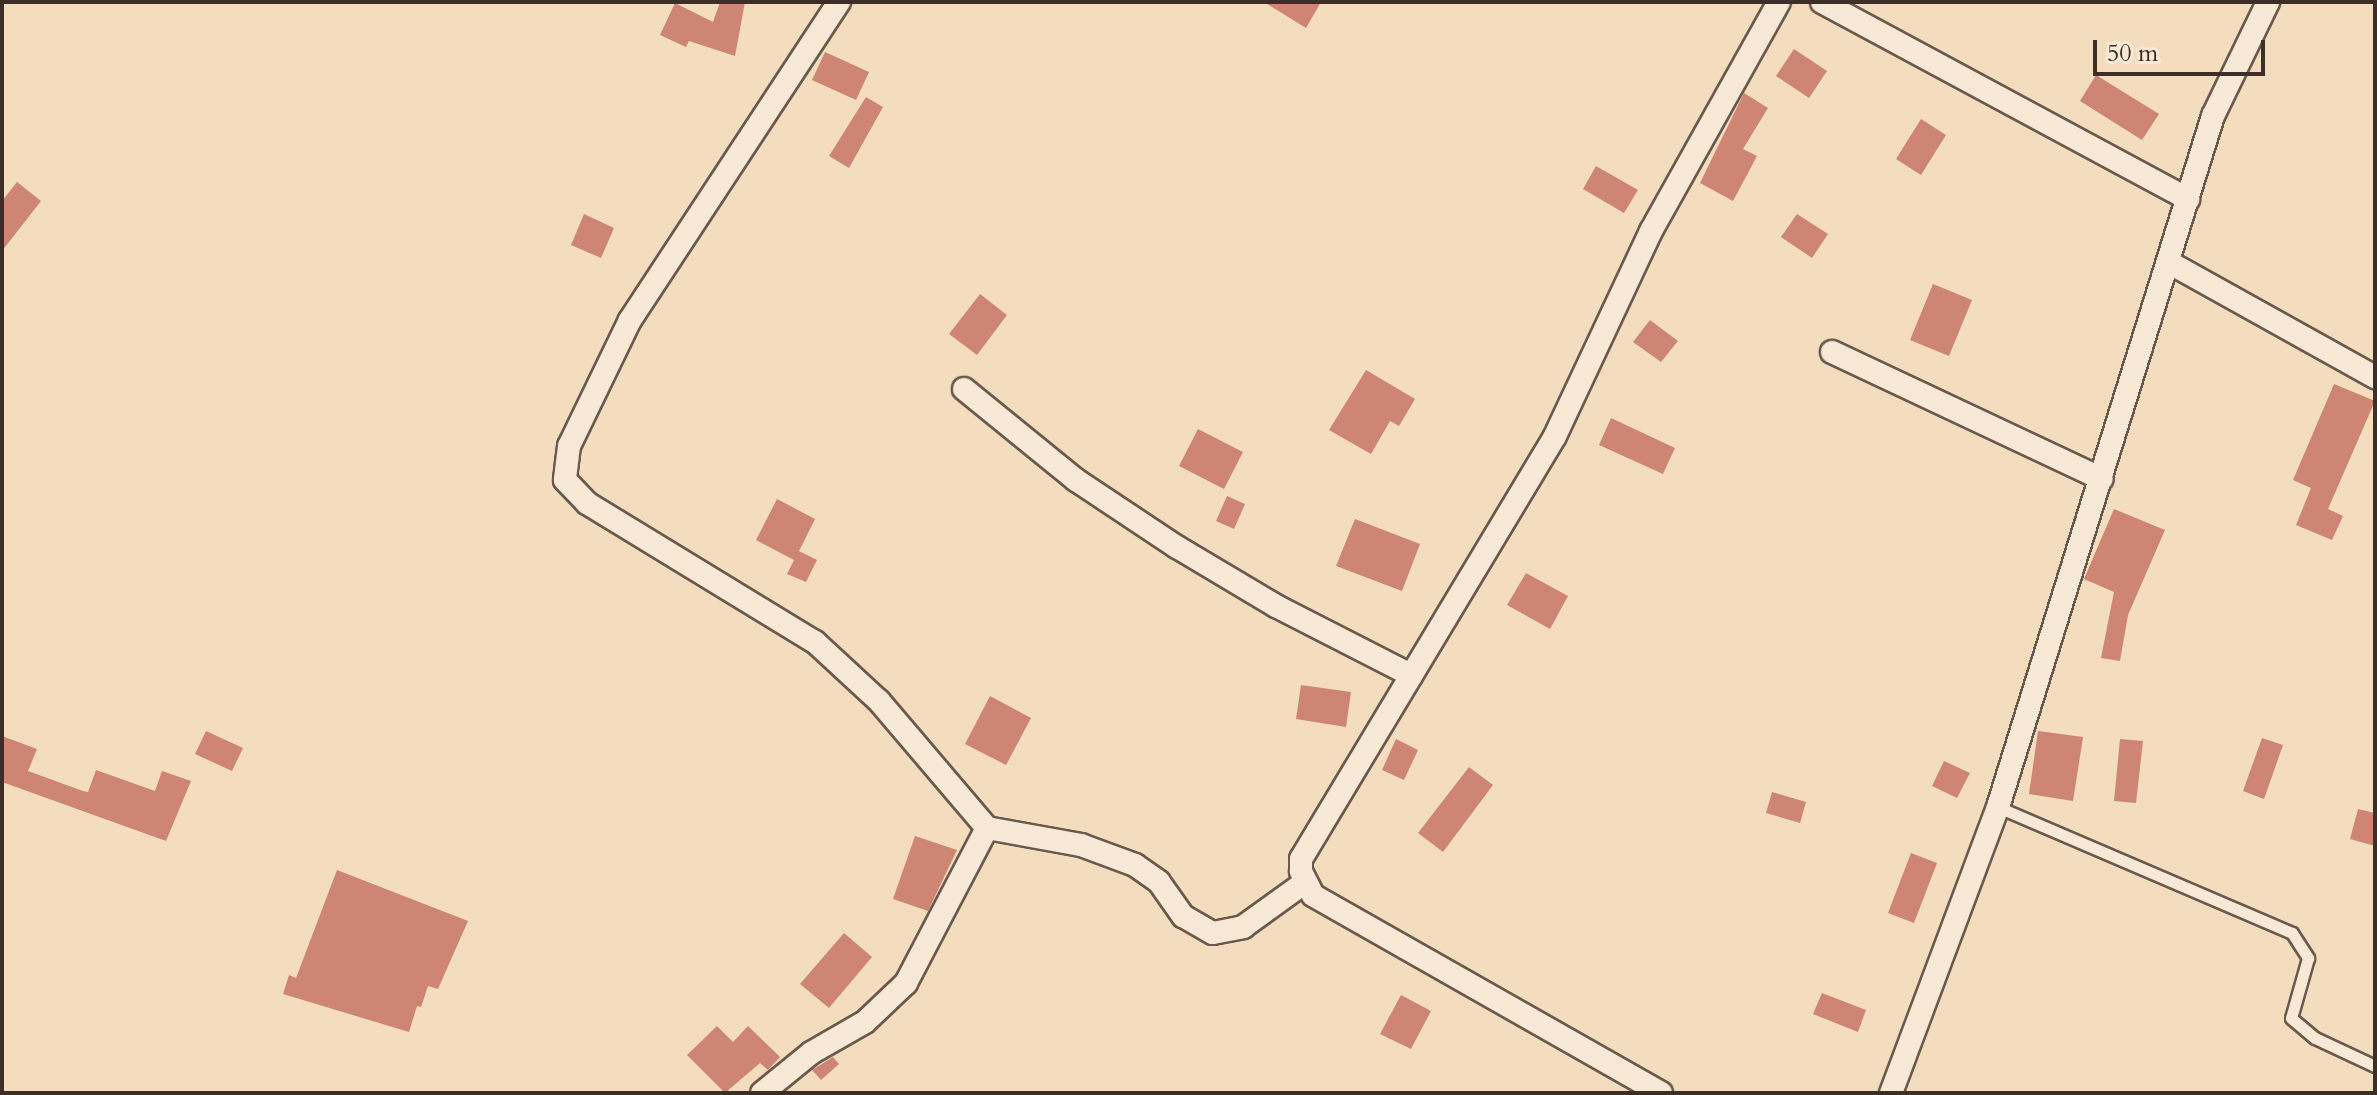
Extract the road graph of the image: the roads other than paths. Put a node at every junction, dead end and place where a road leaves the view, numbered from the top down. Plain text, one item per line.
1 (839, 2) edge
2 (1779, 2) edge
3 (1822, 2) edge
4 (2268, 2) edge
5 (2188, 199) junction
6 (2170, 263) junction
7 (1832, 352) dead end
8 (2375, 377) edge
9 (964, 389) dead end
10 (2102, 479) junction
11 (1411, 675) junction
12 (1998, 807) junction
13 (987, 828) junction
14 (1304, 883) junction
15 (2375, 1066) edge
16 (762, 1093) edge
17 (1661, 1093) edge
18 (1891, 1093) edge

1 - 13 street
2 - 11 street
3 - 5 street
4 - 5 street
5 - 6 street
6 - 8 street
6 - 10 street
7 - 10 street
9 - 11 street
10 - 12 street
11 - 14 street
12 - 15 lane
12 - 18 street
13 - 14 street
13 - 16 street
14 - 17 street

